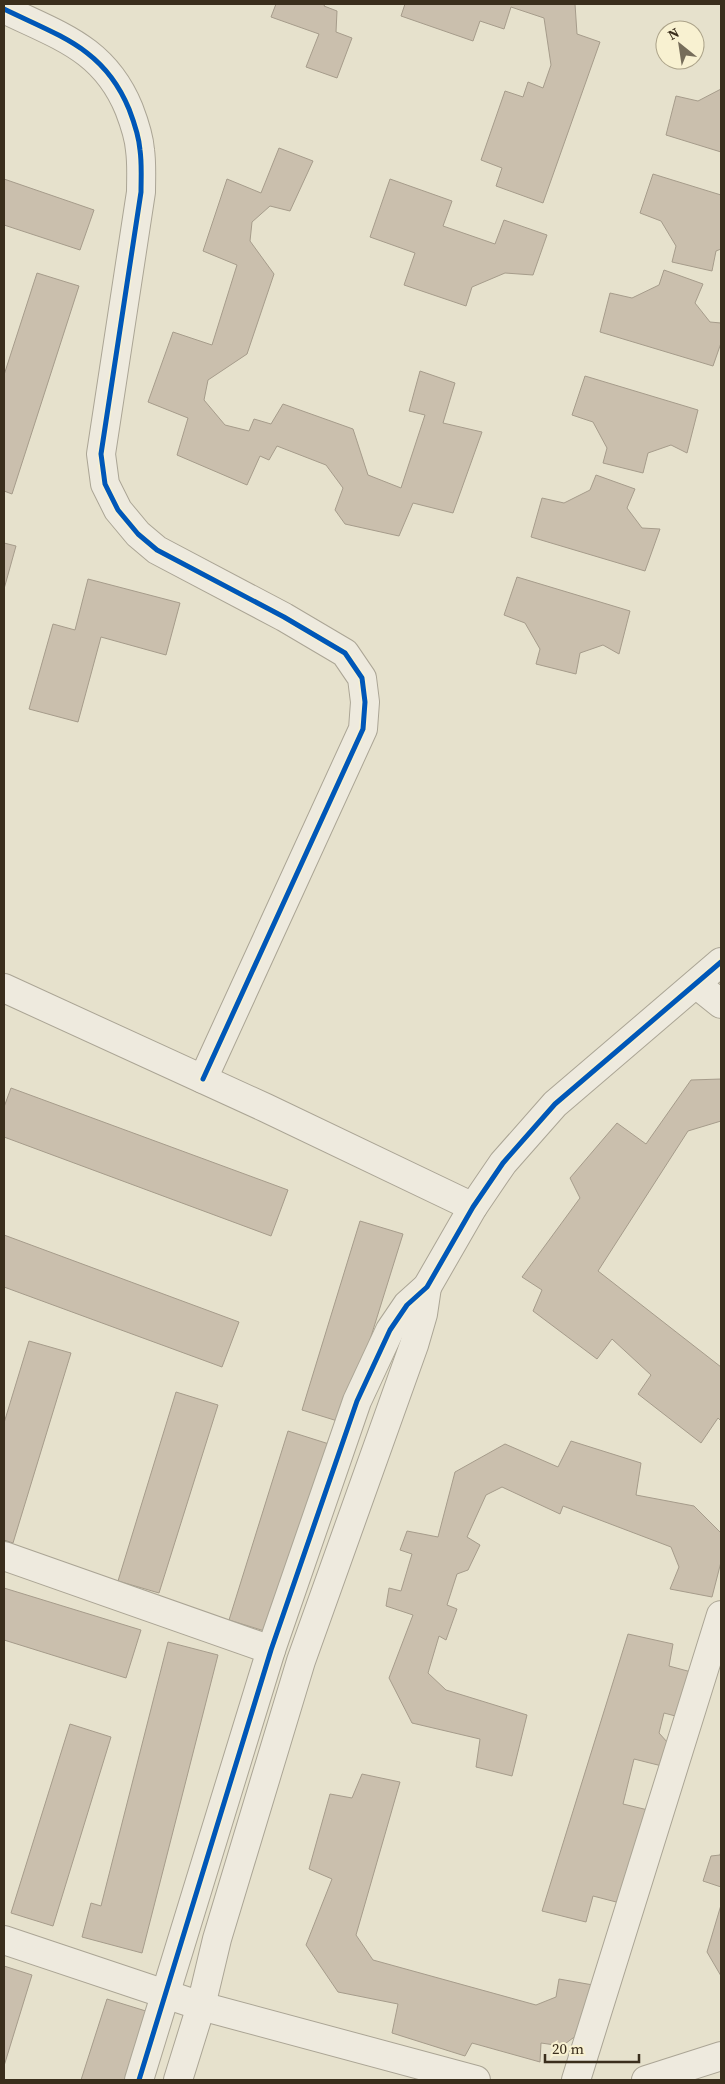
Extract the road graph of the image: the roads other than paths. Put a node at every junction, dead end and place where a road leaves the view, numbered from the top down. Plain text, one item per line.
1 (4, 9) edge
2 (721, 962) edge
3 (696, 984) junction
4 (4, 988) edge
5 (721, 1004) edge
6 (203, 1079) junction
7 (473, 1207) junction
8 (427, 1287) junction
9 (4, 1556) edge
10 (721, 1615) edge
11 (272, 1650) junction
12 (4, 1940) edge
13 (165, 1994) junction
14 (201, 2006) junction
15 (721, 2056) edge
16 (139, 2080) edge
17 (178, 2080) edge
18 (476, 2080) edge
19 (576, 2080) edge
20 (646, 2080) edge

1 - 6 street
2 - 3 street
3 - 5 street
3 - 7 street
4 - 6 street
6 - 7 street
7 - 8 street
8 - 11 street
8 - 14 street
9 - 11 street
10 - 19 street
11 - 13 street
12 - 13 street
13 - 14 street
13 - 16 street
14 - 17 street
14 - 18 street
15 - 20 street

